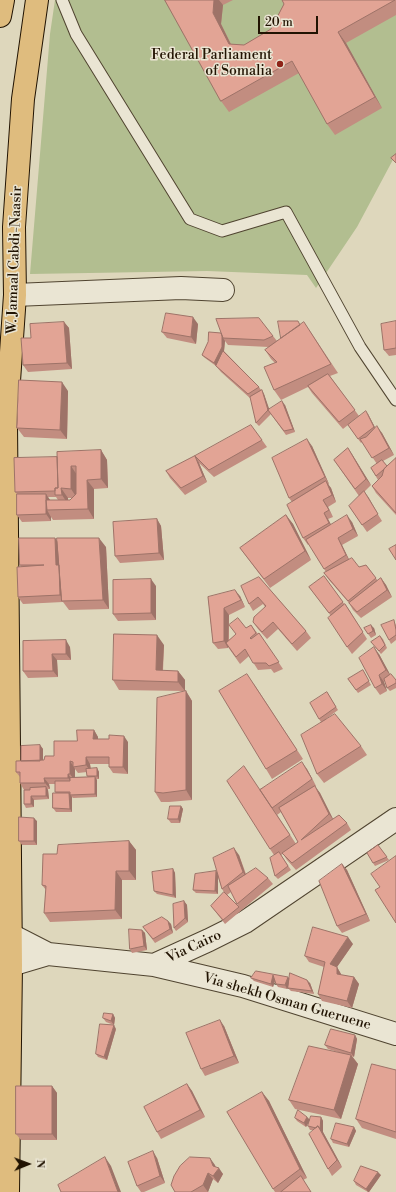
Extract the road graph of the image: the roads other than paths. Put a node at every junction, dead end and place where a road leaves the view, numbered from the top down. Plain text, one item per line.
1 (3, 0) edge
2 (37, 0) edge
3 (62, 0) edge
4 (0, 16) edge
5 (7, 229) edge
6 (223, 290) dead end
7 (15, 295) junction
8 (396, 400) edge
9 (396, 819) edge
10 (5, 934) edge
11 (48, 954) junction
12 (5, 965) edge
13 (154, 965) junction
14 (396, 1034) edge
15 (8, 1192) edge

1 - 4 highway
2 - 5 highway, W. Jamaal Cabdi-Naasir
3 - 8 lane
5 - 7 highway, W. Jamaal Cabdi-Naasir
6 - 7 street
7 - 10 highway, W. Jamaal Cabdi-Naasir
9 - 13 street, Via Cairo
10 - 11 street, Via Cairo
10 - 12 highway, W. Jamaal Cabdi-Naasir
11 - 12 street, Via Cairo
11 - 13 street, Via Cairo
12 - 15 highway, W. Jamaal Cabdi-Naasir
13 - 14 street, Via shekh Osman Gueruene

